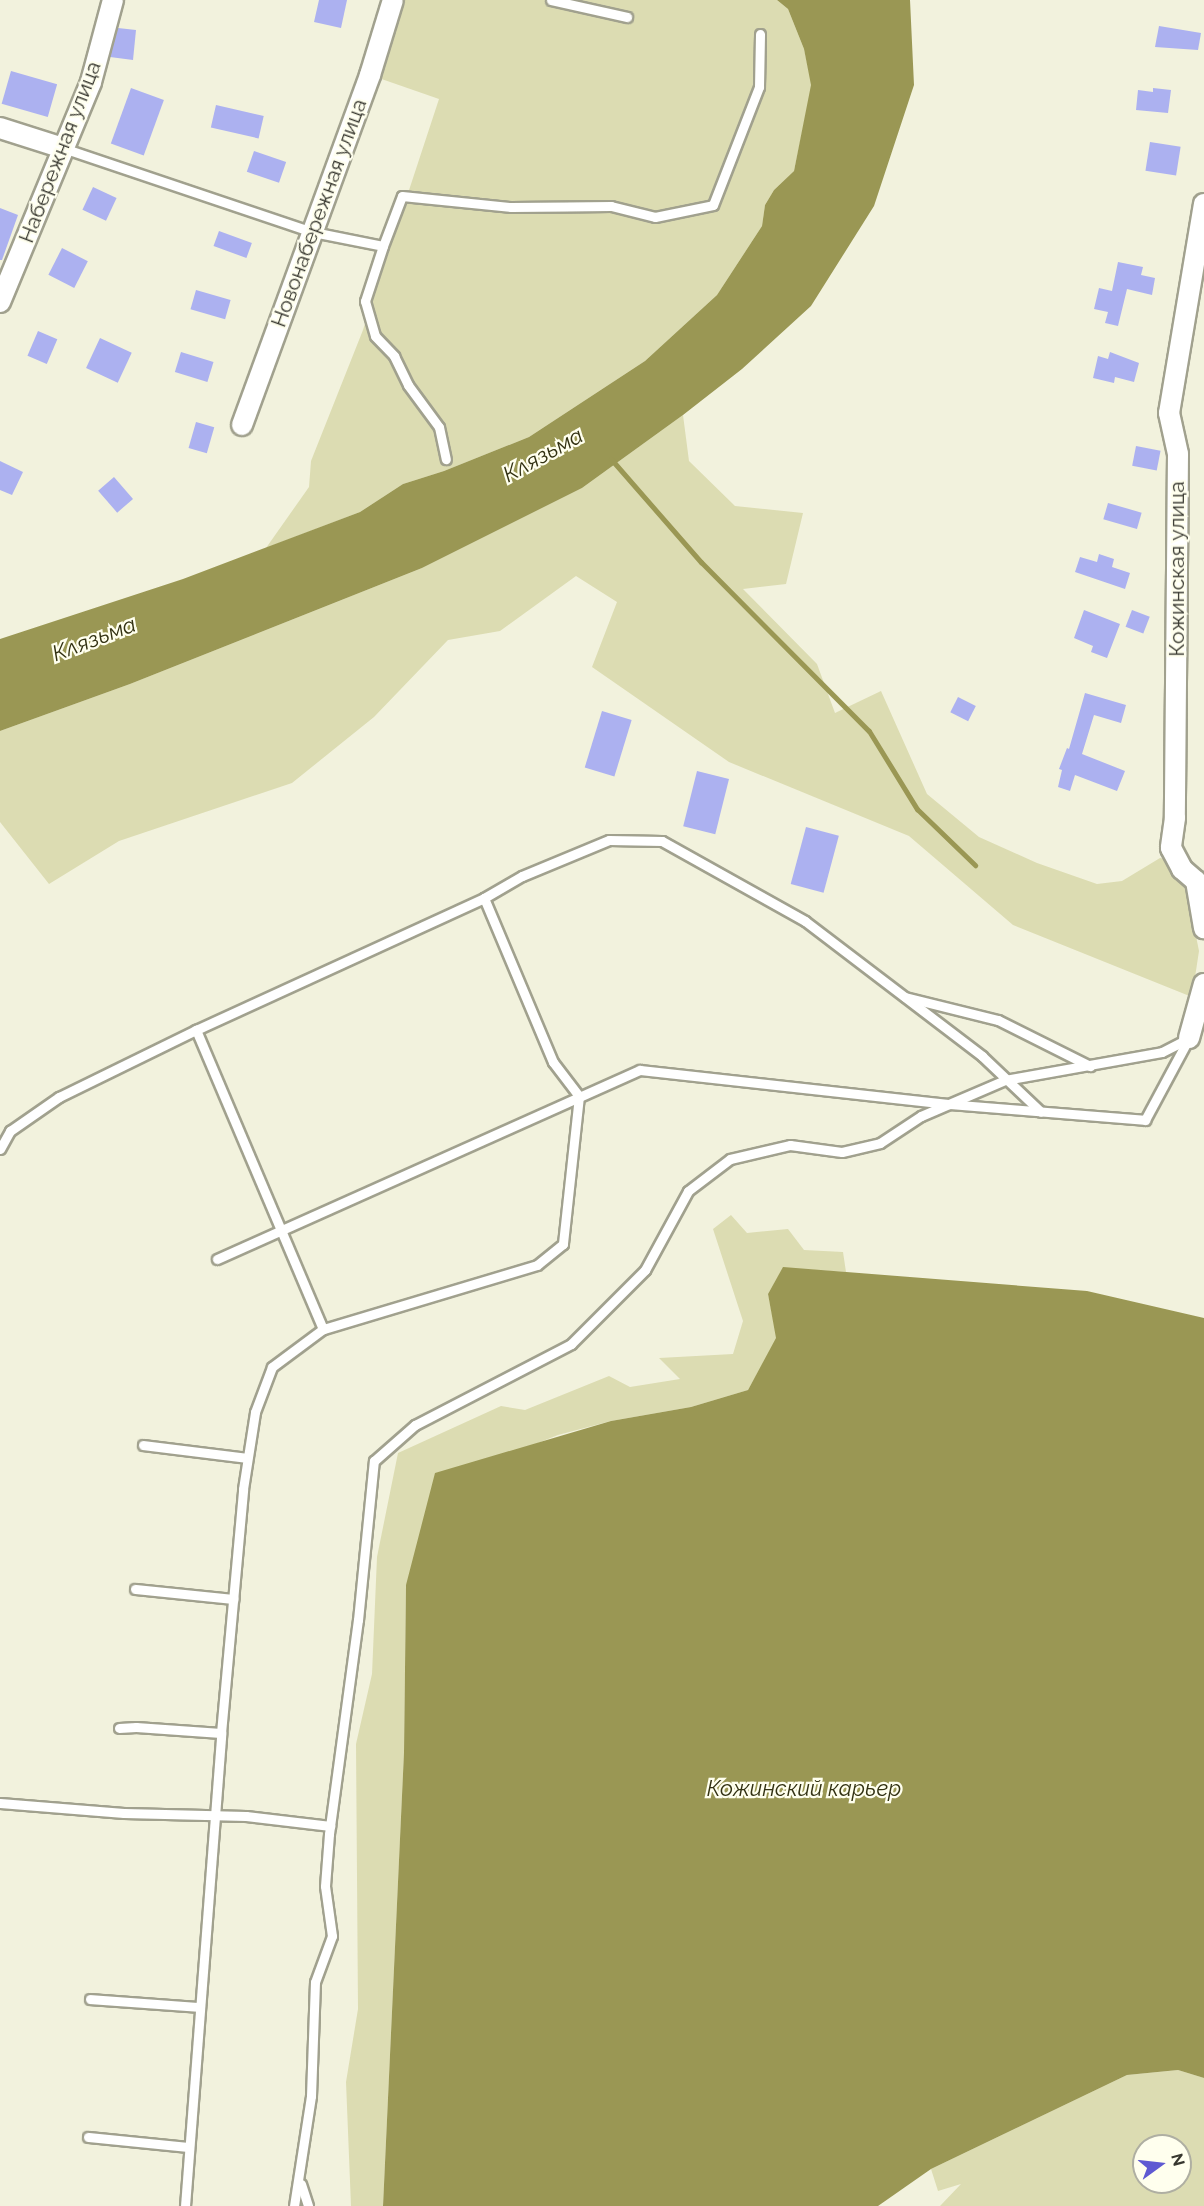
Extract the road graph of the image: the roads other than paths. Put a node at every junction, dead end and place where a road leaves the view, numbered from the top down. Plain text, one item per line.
1 (113, 0) edge
2 (393, 0) edge
3 (551, 0) edge
4 (627, 17) dead end
5 (760, 34) dead end
6 (0, 128) edge
7 (63, 148) junction
8 (1204, 204) edge
9 (313, 232) junction
10 (383, 246) junction
11 (0, 302) edge
12 (242, 425) dead end
13 (446, 459) dead end
14 (484, 898) junction
15 (1204, 928) edge
16 (1204, 984) edge
17 (900, 995) junction
18 (196, 1030) junction
19 (1189, 1038) junction
20 (1090, 1066) junction
21 (1005, 1080) junction
22 (579, 1096) junction
23 (948, 1104) junction
24 (1041, 1112) junction
25 (0, 1149) edge
26 (280, 1228) junction
27 (216, 1259) dead end
28 (323, 1329) junction
29 (143, 1445) dead end
30 (247, 1458) junction
31 (135, 1589) dead end
32 (233, 1599) junction
33 (119, 1728) dead end
34 (221, 1733) junction
35 (0, 1803) edge
36 (214, 1815) junction
37 (330, 1826) junction
38 (90, 1999) dead end
39 (200, 2007) junction
40 (88, 2137) dead end
41 (189, 2147) junction
42 (300, 2181) junction
43 (185, 2206) edge
44 (294, 2206) edge
45 (308, 2206) edge

1 - 7 street, Набережная улица
2 - 9 street, Новонабережная улица
3 - 4 lane
5 - 10 lane
6 - 7 street
7 - 9 lane
7 - 11 street, Набережная улица
8 - 15 street, Кожинская улица
9 - 10 lane
9 - 12 street, Новонабережная улица
10 - 13 lane
14 - 17 lane
14 - 18 lane
14 - 22 lane
16 - 19 street
17 - 20 lane
17 - 21 lane
18 - 25 lane
18 - 26 lane
19 - 20 lane
19 - 24 lane
20 - 21 lane
21 - 23 lane
21 - 24 lane
22 - 23 lane
22 - 26 lane
22 - 28 lane
23 - 24 lane
23 - 37 lane
26 - 27 lane
26 - 28 lane
28 - 30 lane
29 - 30 lane
30 - 32 lane
31 - 32 lane
32 - 34 lane
33 - 34 lane
34 - 36 lane
35 - 36 lane
36 - 37 lane
36 - 39 lane
37 - 42 lane
38 - 39 lane
39 - 41 lane
40 - 41 lane
41 - 43 lane
42 - 44 lane
42 - 45 lane

